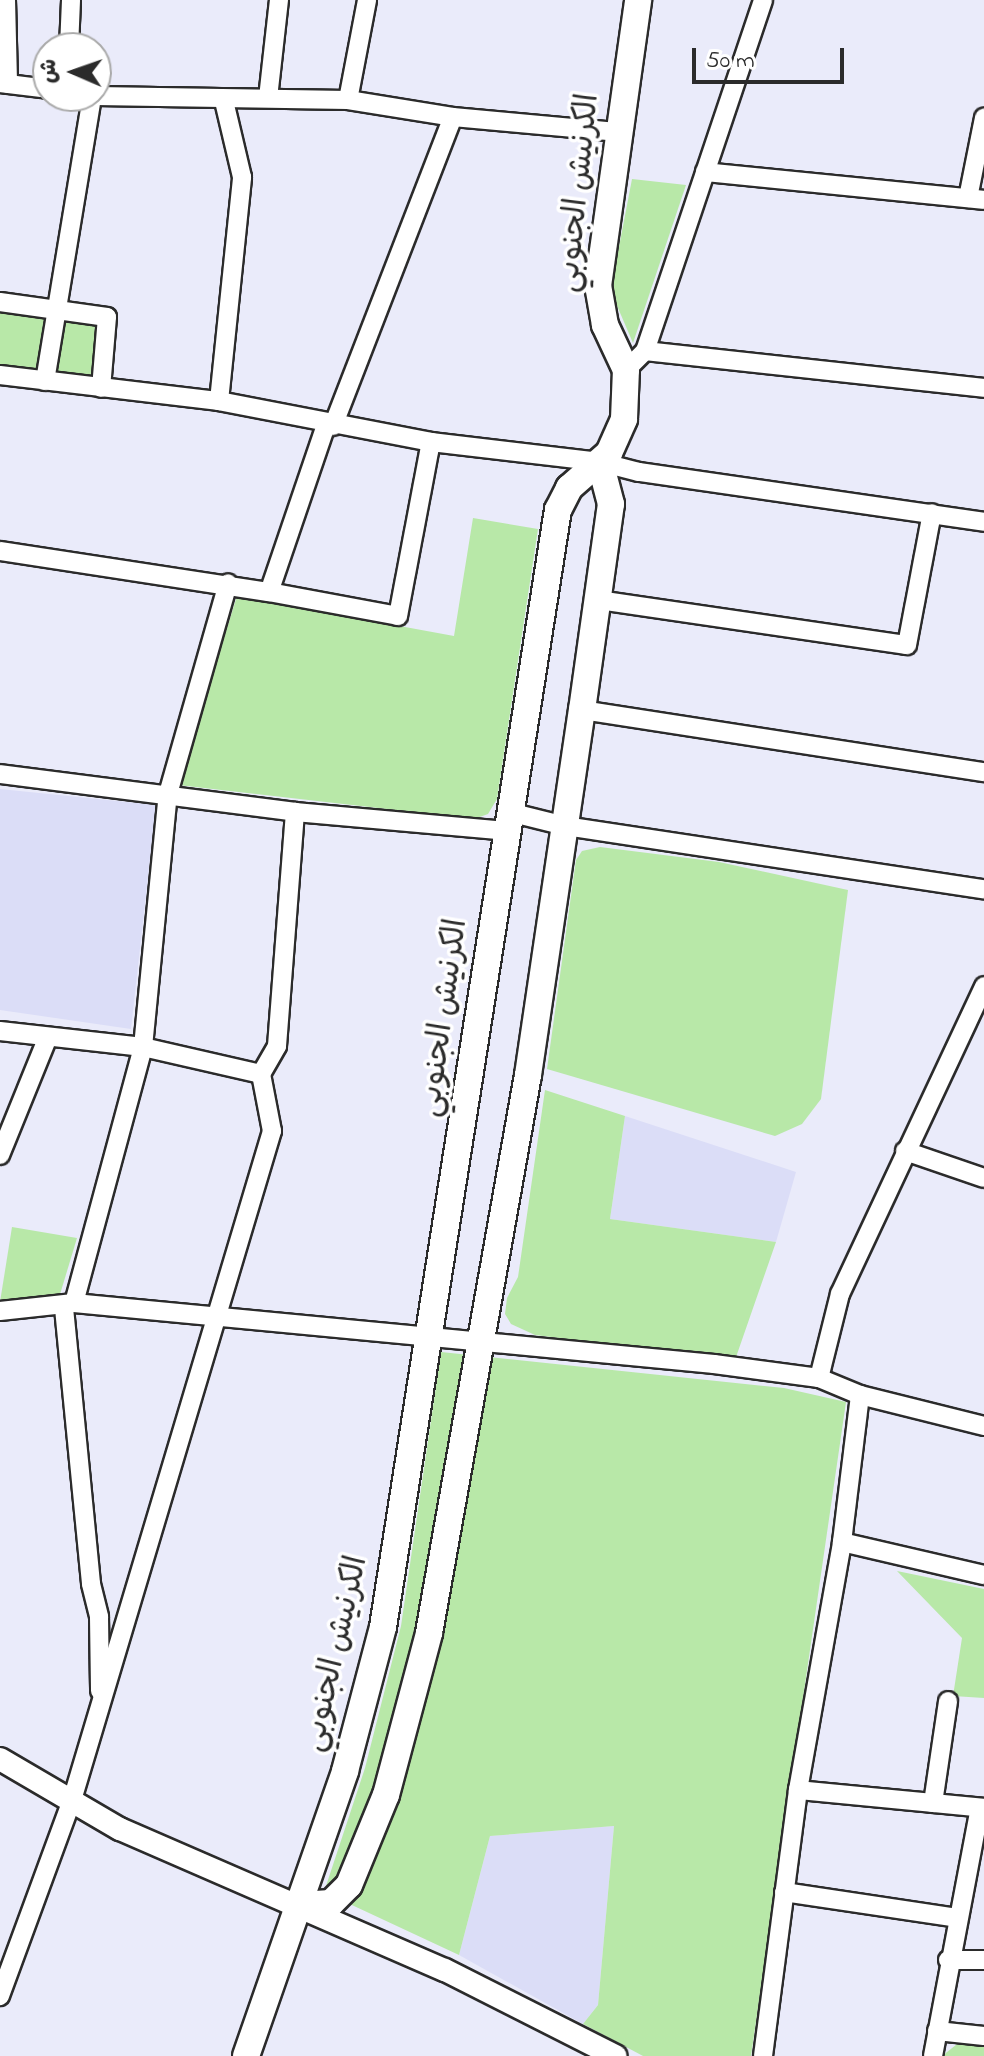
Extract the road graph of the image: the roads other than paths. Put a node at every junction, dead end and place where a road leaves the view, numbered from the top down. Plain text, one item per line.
1 (6, 0) edge
2 (71, 0) edge
3 (279, 0) edge
4 (367, 0) edge
5 (638, 0) edge
6 (763, 0) edge
7 (70, 32) edge
8 (4, 84) edge
9 (32, 87) edge
10 (112, 97) edge
11 (268, 98) junction
12 (348, 100) junction
13 (224, 101) junction
14 (91, 112) edge
15 (453, 117) junction
16 (984, 118) edge
17 (619, 132) junction
18 (705, 172) junction
19 (976, 199) edge
20 (0, 302) edge
21 (55, 307) junction
22 (645, 351) junction
23 (626, 370) junction
24 (0, 375) edge
25 (45, 381) junction
26 (101, 388) junction
27 (984, 388) edge
28 (219, 401) junction
29 (330, 426) junction
30 (431, 442) junction
31 (600, 462) junction
32 (932, 513) junction
33 (984, 522) edge
34 (0, 551) edge
35 (228, 583) junction
36 (269, 592) junction
37 (598, 600) junction
38 (582, 710) junction
39 (984, 772) edge
40 (0, 774) edge
41 (168, 794) junction
42 (295, 812) junction
43 (508, 822) junction
44 (565, 826) junction
45 (984, 889) edge
46 (983, 988) edge
47 (0, 1031) edge
48 (48, 1037) junction
49 (143, 1047) junction
50 (261, 1074) junction
51 (905, 1151) junction
52 (0, 1155) edge
53 (984, 1178) edge
54 (69, 1306) junction
55 (0, 1311) edge
56 (218, 1320) junction
57 (432, 1339) junction
58 (479, 1342) junction
59 (819, 1378) junction
60 (860, 1395) junction
61 (984, 1426) edge
62 (842, 1542) junction
63 (984, 1575) edge
64 (948, 1701) dead end
65 (100, 1709) junction
66 (0, 1759) edge
67 (798, 1790) junction
68 (72, 1800) junction
69 (933, 1803) junction
70 (982, 1808) edge
71 (784, 1892) junction
72 (301, 1905) junction
73 (957, 1918) junction
74 (948, 1960) junction
75 (984, 1960) edge
76 (0, 1996) edge
77 (937, 2031) junction
78 (984, 2036) edge
79 (246, 2056) edge
80 (615, 2056) edge
81 (763, 2056) edge
82 (933, 2056) edge

1 - 8 street
2 - 7 street
3 - 11 street
4 - 12 street
5 - 17 main road, الكرنيش الجنوبي
6 - 18 street
8 - 9 street
10 - 13 street
11 - 12 street
11 - 13 street
12 - 15 street
13 - 28 street
14 - 21 street
15 - 17 street
15 - 29 street
16 - 19 street
17 - 23 main road, الكرنيش الجنوبي
18 - 19 street
18 - 22 street
20 - 21 street
21 - 25 street
21 - 26 street
22 - 23 street
22 - 27 street
23 - 31 main road, الكرنيش الجنوبي
24 - 25 street
25 - 26 street
26 - 28 street
28 - 29 street
29 - 30 street
29 - 36 street
30 - 31 street
30 - 36 street
31 - 32 street
31 - 37 main road
31 - 43 main road, الكرنيش الجنوبي
32 - 33 street
32 - 37 street
34 - 35 street
35 - 36 street
35 - 41 street
37 - 38 main road
38 - 39 street
38 - 44 main road
40 - 41 street
41 - 42 street
41 - 49 street
42 - 43 street
42 - 50 street
43 - 44 street
43 - 57 main road, الكرنيش الجنوبي
44 - 45 street
44 - 58 main road
46 - 51 street
47 - 48 street
48 - 49 street
48 - 52 street
49 - 50 street
49 - 54 street
50 - 56 street
51 - 53 street
51 - 59 street
54 - 55 street
54 - 56 street
54 - 65 street
56 - 57 street
56 - 65 street
57 - 58 street
57 - 72 main road, الكرنيش الجنوبي
58 - 59 street
58 - 72 main road
59 - 60 street
60 - 61 street
60 - 62 street
62 - 63 street
62 - 67 street
64 - 69 street
65 - 68 street
66 - 68 street
67 - 69 street
67 - 71 street
68 - 72 street
68 - 76 street
69 - 70 street
70 - 73 street
71 - 73 street
71 - 81 street
72 - 79 main road, الكرنيش الجنوبي
72 - 80 street
73 - 74 street
74 - 75 street
74 - 77 street
77 - 78 street
77 - 82 street

